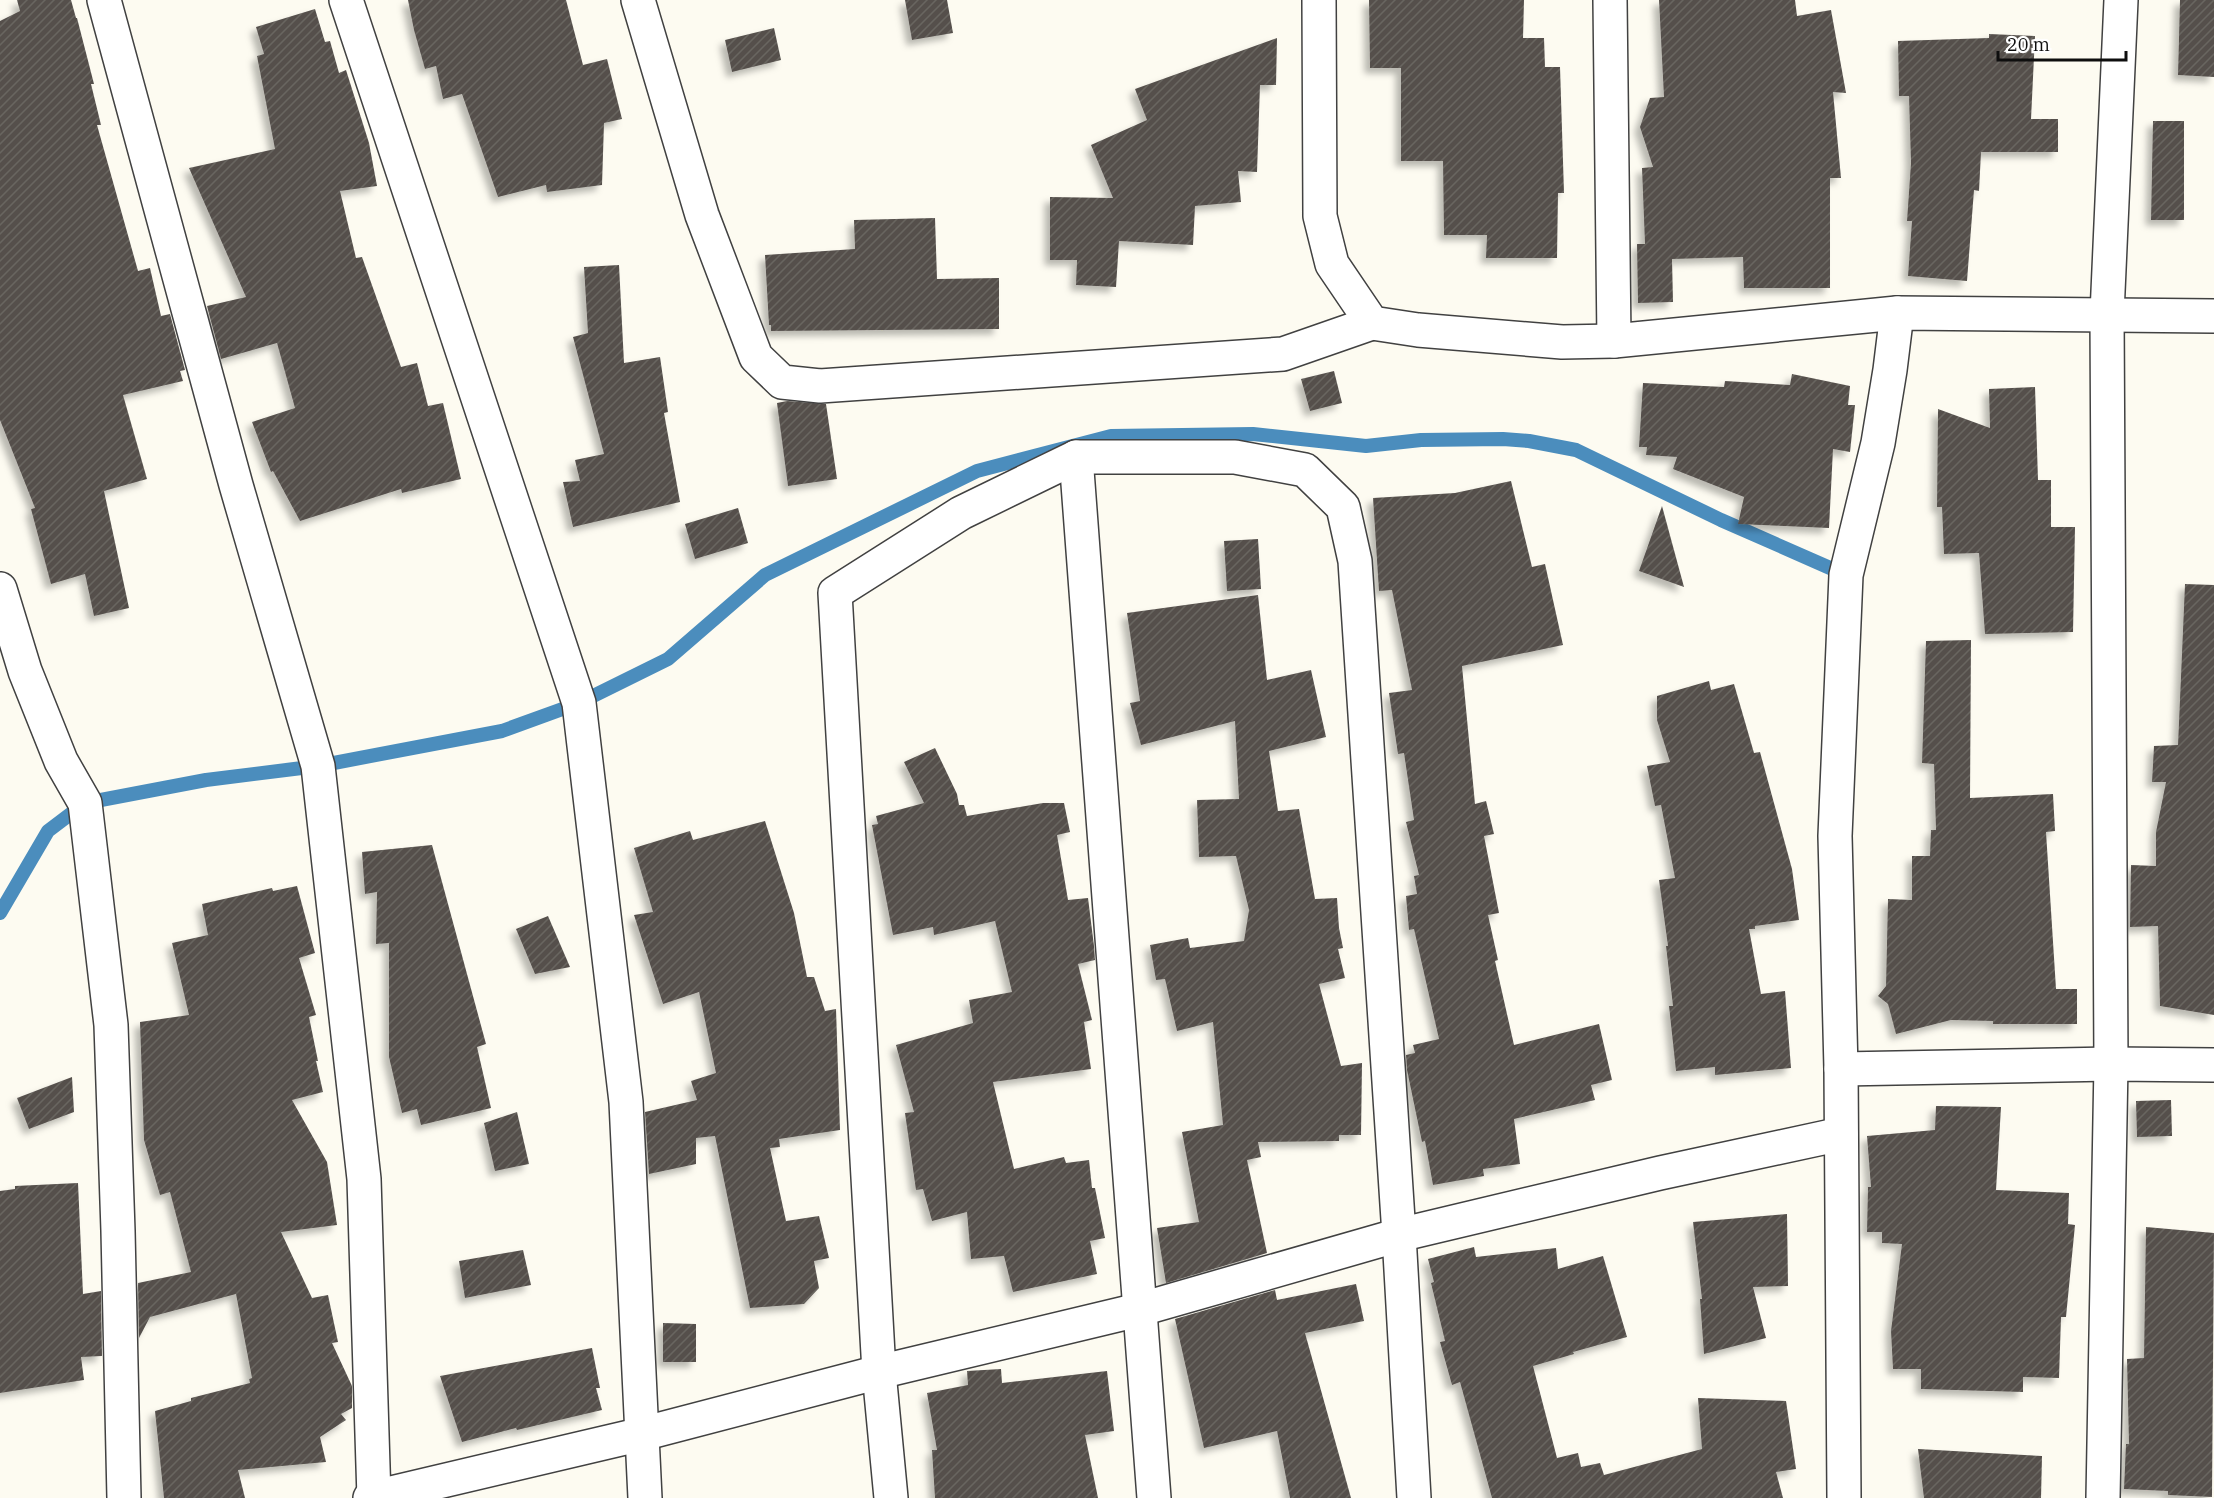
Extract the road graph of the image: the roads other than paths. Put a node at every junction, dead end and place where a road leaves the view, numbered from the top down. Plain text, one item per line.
1 (104, 0) edge
2 (346, 0) edge
3 (638, 0) edge
4 (1318, 0) edge
5 (1610, 0) edge
6 (2121, 0) edge
7 (1897, 313) junction
8 (2107, 314) junction
9 (2214, 316) edge
10 (1372, 323) junction
11 (1614, 341) junction
12 (1076, 457) junction
13 (0, 589) edge
14 (12, 676) edge
15 (2111, 1064) junction
16 (2214, 1065) edge
17 (1841, 1069) junction
18 (1841, 1134) junction
19 (1399, 1235) junction
20 (1138, 1310) junction
21 (879, 1372) junction
22 (642, 1434) junction
23 (124, 1498) edge
24 (373, 1498) edge
25 (645, 1498) edge
26 (891, 1498) edge
27 (1154, 1498) edge
28 (1414, 1498) edge
29 (1844, 1498) edge
30 (2103, 1498) edge

1 - 24 street
2 - 22 street
3 - 10 street
4 - 10 street
5 - 11 street
6 - 8 street
7 - 8 street
7 - 11 street
7 - 17 street
8 - 9 street
8 - 15 street
10 - 11 street
12 - 19 street
12 - 20 street
12 - 21 street
13 - 14 street
14 - 23 street
15 - 16 street
15 - 17 street
15 - 30 street
17 - 18 street
18 - 19 street
18 - 29 street
19 - 20 street
19 - 28 street
20 - 21 street
20 - 27 street
21 - 22 street
21 - 26 street
22 - 24 street
22 - 25 street

